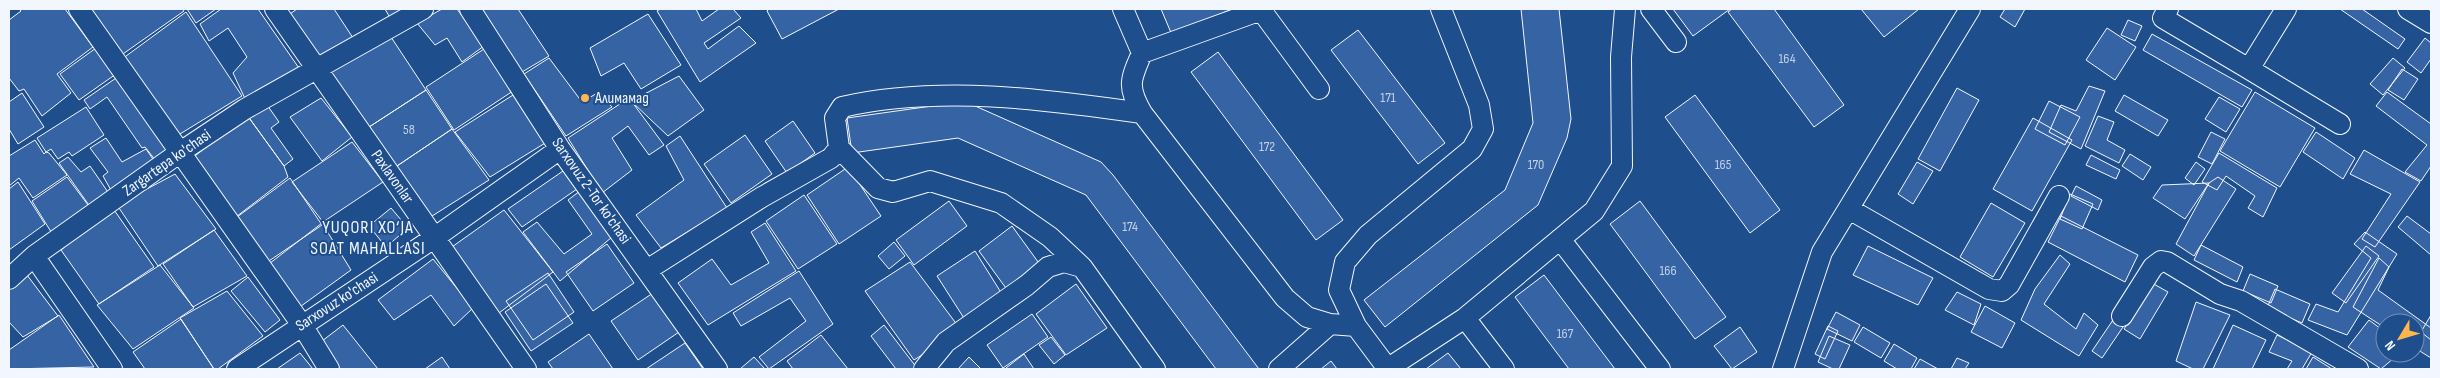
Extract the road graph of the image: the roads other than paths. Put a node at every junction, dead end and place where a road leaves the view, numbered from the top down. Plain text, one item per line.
1 (79, 9) edge
2 (275, 9) edge
3 (423, 9) edge
4 (470, 9) edge
5 (1123, 9) edge
6 (1263, 9) edge
7 (1441, 9) edge
8 (1624, 9) edge
9 (1652, 9) edge
10 (1970, 9) edge
11 (2168, 9) edge
12 (2286, 9) edge
13 (2408, 9) edge
14 (2431, 23) edge
15 (1676, 42) dead end
16 (1142, 53) junction
17 (316, 69) junction
18 (2249, 69) junction
19 (1319, 89) dead end
20 (1142, 113) junction
21 (2340, 124) dead end
22 (560, 148) junction
23 (839, 148) junction
24 (180, 153) junction
25 (2059, 196) dead end
26 (1848, 209) junction
27 (434, 238) junction
28 (1560, 239) junction
29 (34, 256) junction
30 (1082, 267) junction
31 (647, 270) junction
32 (9, 279) edge
33 (2122, 316) dead end
34 (1465, 318) junction
35 (302, 324) junction
36 (1330, 324) junction
37 (1356, 326) junction
38 (112, 369) edge
39 (236, 369) edge
40 (329, 369) edge
41 (526, 369) edge
42 (717, 369) edge
43 (924, 369) edge
44 (1155, 369) edge
45 (1279, 369) edge
46 (1388, 369) edge
47 (1504, 369) edge
48 (1660, 369) edge
49 (1783, 369) edge
50 (2358, 369) edge

1 - 24 street
2 - 17 street, Paxlavonlar
3 - 17 street, Zargartepa ko'chasi
4 - 22 street, Sarxovuz 2-Tor ko'chasi
5 - 16 street
6 - 16 street
6 - 19 street
7 - 37 street
8 - 28 street
9 - 15 street
10 - 26 street
11 - 18 street
12 - 18 street
13 - 14 street
16 - 20 street
17 - 24 street, Zargartepa ko'chasi
17 - 27 street, Paxlavonlar
18 - 21 street
20 - 23 street
20 - 36 street
22 - 27 street, Sarxovuz ko'chasi
22 - 31 street, Sarxovuz 2-Tor ko'chasi
23 - 30 street
23 - 31 street
24 - 29 street, Zargartepa ko'chasi
24 - 35 street
25 - 26 street
26 - 49 street
27 - 35 street, Sarxovuz ko'chasi
27 - 41 street, Paxlavonlar
28 - 34 street
28 - 48 street
29 - 32 street, Zargartepa ko'chasi
29 - 38 street
30 - 43 street
30 - 44 street
31 - 42 street, Sarxovuz 2-Tor ko'chasi
33 - 50 street
34 - 46 street
34 - 47 street
35 - 39 street, Sarxovuz ko'chasi
35 - 40 street
36 - 37 street
36 - 45 street
37 - 46 street

